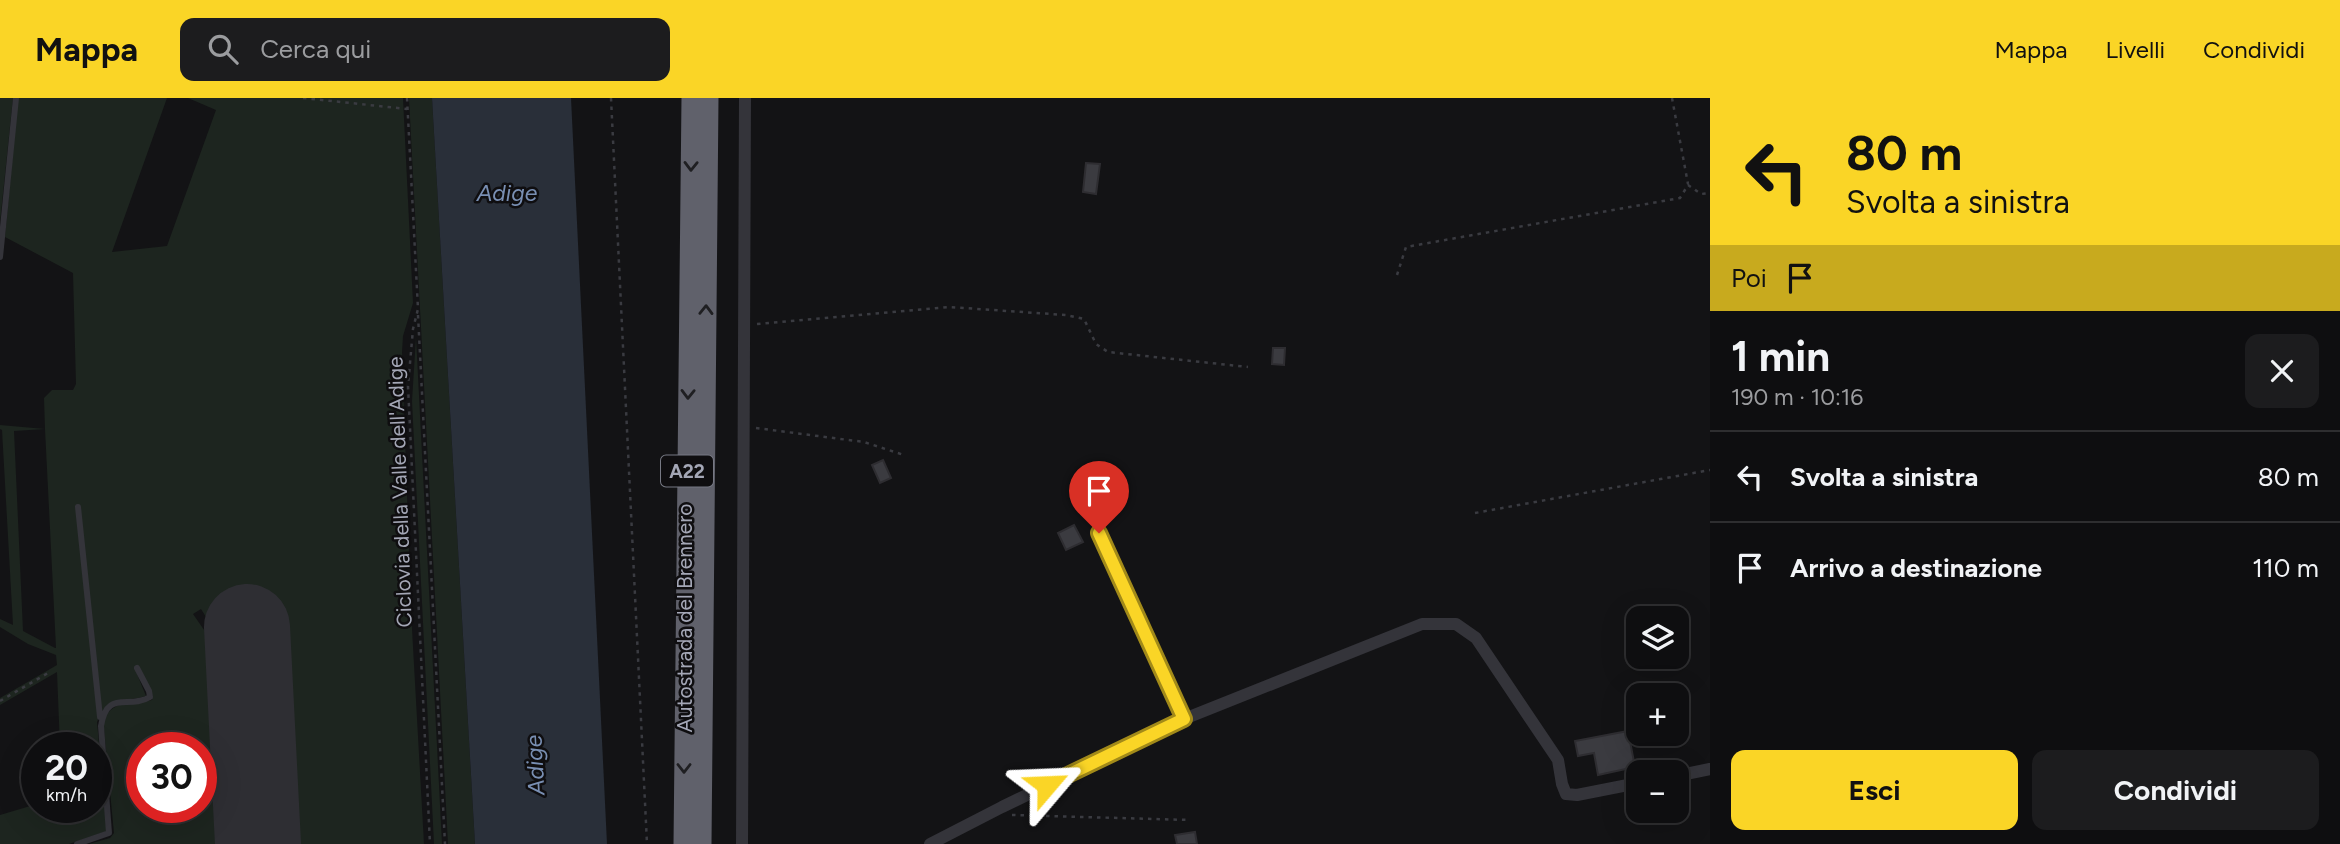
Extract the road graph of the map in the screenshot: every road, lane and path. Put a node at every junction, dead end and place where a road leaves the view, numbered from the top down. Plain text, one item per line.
1 (16, 98) edge
2 (303, 98) edge
3 (407, 98) edge
4 (611, 98) edge
5 (692, 98) edge
6 (708, 98) edge
7 (746, 98) edge
8 (1672, 98) edge
9 (407, 109) junction
10 (1689, 185) junction
11 (1710, 193) edge
12 (0, 257) edge
13 (1397, 275) dead end
14 (418, 309) junction
15 (743, 324) junction
16 (1248, 366) dead end
17 (743, 426) junction
18 (904, 455) dead end
19 (1710, 470) edge
20 (78, 507) dead end
21 (1475, 513) dead end
22 (1099, 533) dead end
23 (137, 668) dead end
24 (48, 673) dead end
25 (0, 701) edge
26 (1184, 719) junction
27 (101, 726) junction
28 (1710, 769) edge
29 (1689, 773) edge
30 (1626, 785) edge
31 (988, 814) junction
32 (1190, 820) dead end
33 (77, 844) edge
34 (430, 844) edge
35 (445, 844) edge
36 (647, 844) edge
37 (684, 844) edge
38 (701, 844) edge
39 (742, 844) edge
40 (930, 844) edge

1 - 12 lane
2 - 9 path
3 - 9 path, Ciclovia della Valle dell'Adige
4 - 36 path
5 -> 37 highway, Autostrada del Brennero / A22
38 -> 6 highway, Autostrada del Brennero / A22
7 - 15 street
8 - 10 path
9 - 14 path, Ciclovia della Valle dell'Adige
10 - 11 path
10 - 13 path
14 - 34 path, Ciclovia della Valle dell'Adige
14 - 35 path
15 - 16 path
15 - 17 street
17 - 18 path
17 - 39 street
19 - 21 path
20 - 27 lane
22 - 26 lane
23 - 27 lane
24 - 25 path
26 - 30 street
26 - 31 street
27 - 33 lane
28 - 29 street
31 - 32 path
31 - 40 street

